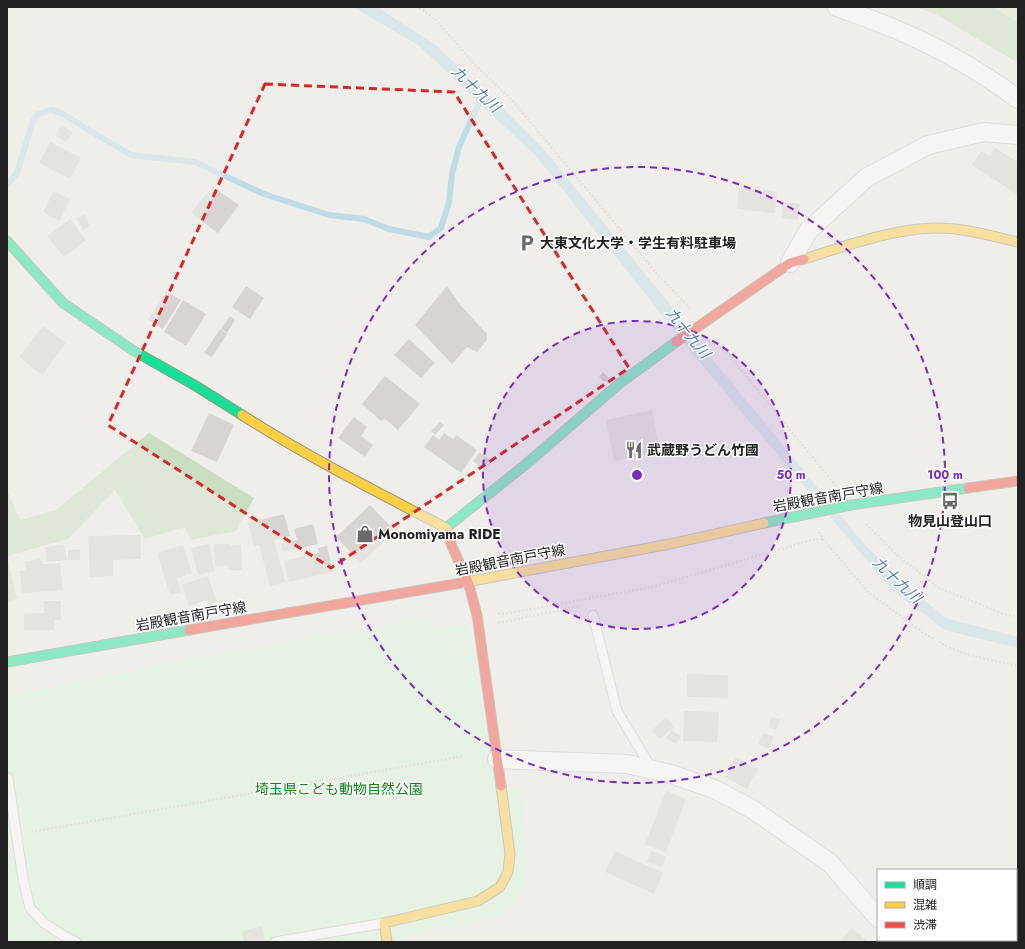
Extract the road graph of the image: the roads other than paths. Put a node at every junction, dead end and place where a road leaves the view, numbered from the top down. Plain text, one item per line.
1 (837, 7) edge
2 (1018, 99) edge
3 (1018, 135) edge
4 (7, 242) edge
5 (1018, 242) edge
6 (790, 263) junction
7 (1018, 481) edge
8 (446, 528) junction
9 (468, 582) junction
10 (593, 615) road end
11 (7, 662) edge
12 (497, 759) junction
13 (652, 770) junction
14 (8, 778) edge
15 (877, 914) edge
16 (384, 923) junction
17 (76, 942) edge
18 (276, 942) edge
19 (387, 942) edge

1 - 2 street
3 - 6 street
4 - 8 street
5 - 6 street
6 - 8 street
7 - 9 street, 岩殿観音南戸守線
8 - 9 street
9 - 11 street, 岩殿観音南戸守線
9 - 12 street
10 - 13 lane
12 - 13 street
12 - 16 street
13 - 15 street
14 - 17 lane
16 - 18 lane
16 - 19 street

